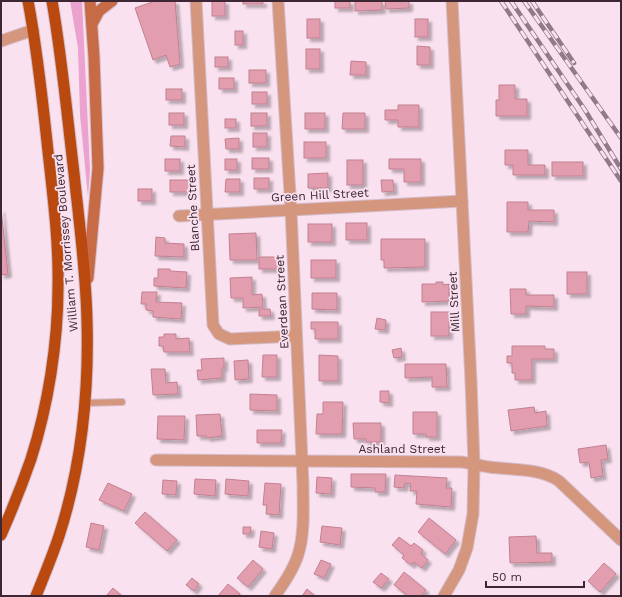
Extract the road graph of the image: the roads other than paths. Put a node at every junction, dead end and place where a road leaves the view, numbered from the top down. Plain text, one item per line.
1 (28, 1) edge
2 (90, 1) edge
3 (112, 1) edge
4 (196, 1) edge
5 (278, 1) edge
6 (452, 1) edge
7 (53, 5) edge
8 (91, 27) junction
9 (33, 30) junction
10 (1, 41) edge
11 (462, 201) junction
12 (291, 210) junction
13 (207, 214) junction
14 (179, 216) dead end
15 (86, 297) junction
16 (296, 336) junction
17 (122, 402) dead end
18 (84, 403) junction
19 (156, 460) dead end
20 (302, 461) junction
21 (474, 464) junction
22 (1, 535) edge
23 (621, 540) edge
24 (43, 579) junction
25 (36, 596) edge
26 (46, 596) edge
27 (275, 596) edge
28 (444, 596) edge

1 - 9 main road, William T. Morrissey Boulevard
2 - 8 main road
3 - 8 main road
4 - 13 street, Blanche Street
5 - 12 street, Everdean Street
6 - 11 street, Mill Street
7 - 15 main road, William T. Morrissey Boulevard
8 - 15 main road
9 - 10 street
9 - 22 main road, William T. Morrissey Boulevard
11 - 12 street, Green Hill Street
11 - 21 street, Mill Street
12 - 13 street, Green Hill Street
12 - 16 street, Everdean Street
13 - 14 street, Green Hill Street
13 - 16 street, Blanche Street
15 - 18 main road, William T. Morrissey Boulevard
16 - 20 street, Everdean Street
17 - 18 lane
18 - 24 main road, William T. Morrissey Boulevard
19 - 20 street, Ashland Street
20 - 21 street, Ashland Street
20 - 27 street, Everdean Street
21 - 23 street, Ashland Street
21 - 28 street, Mill Street
24 - 25 main road, William T. Morrissey Boulevard
24 - 26 main road

